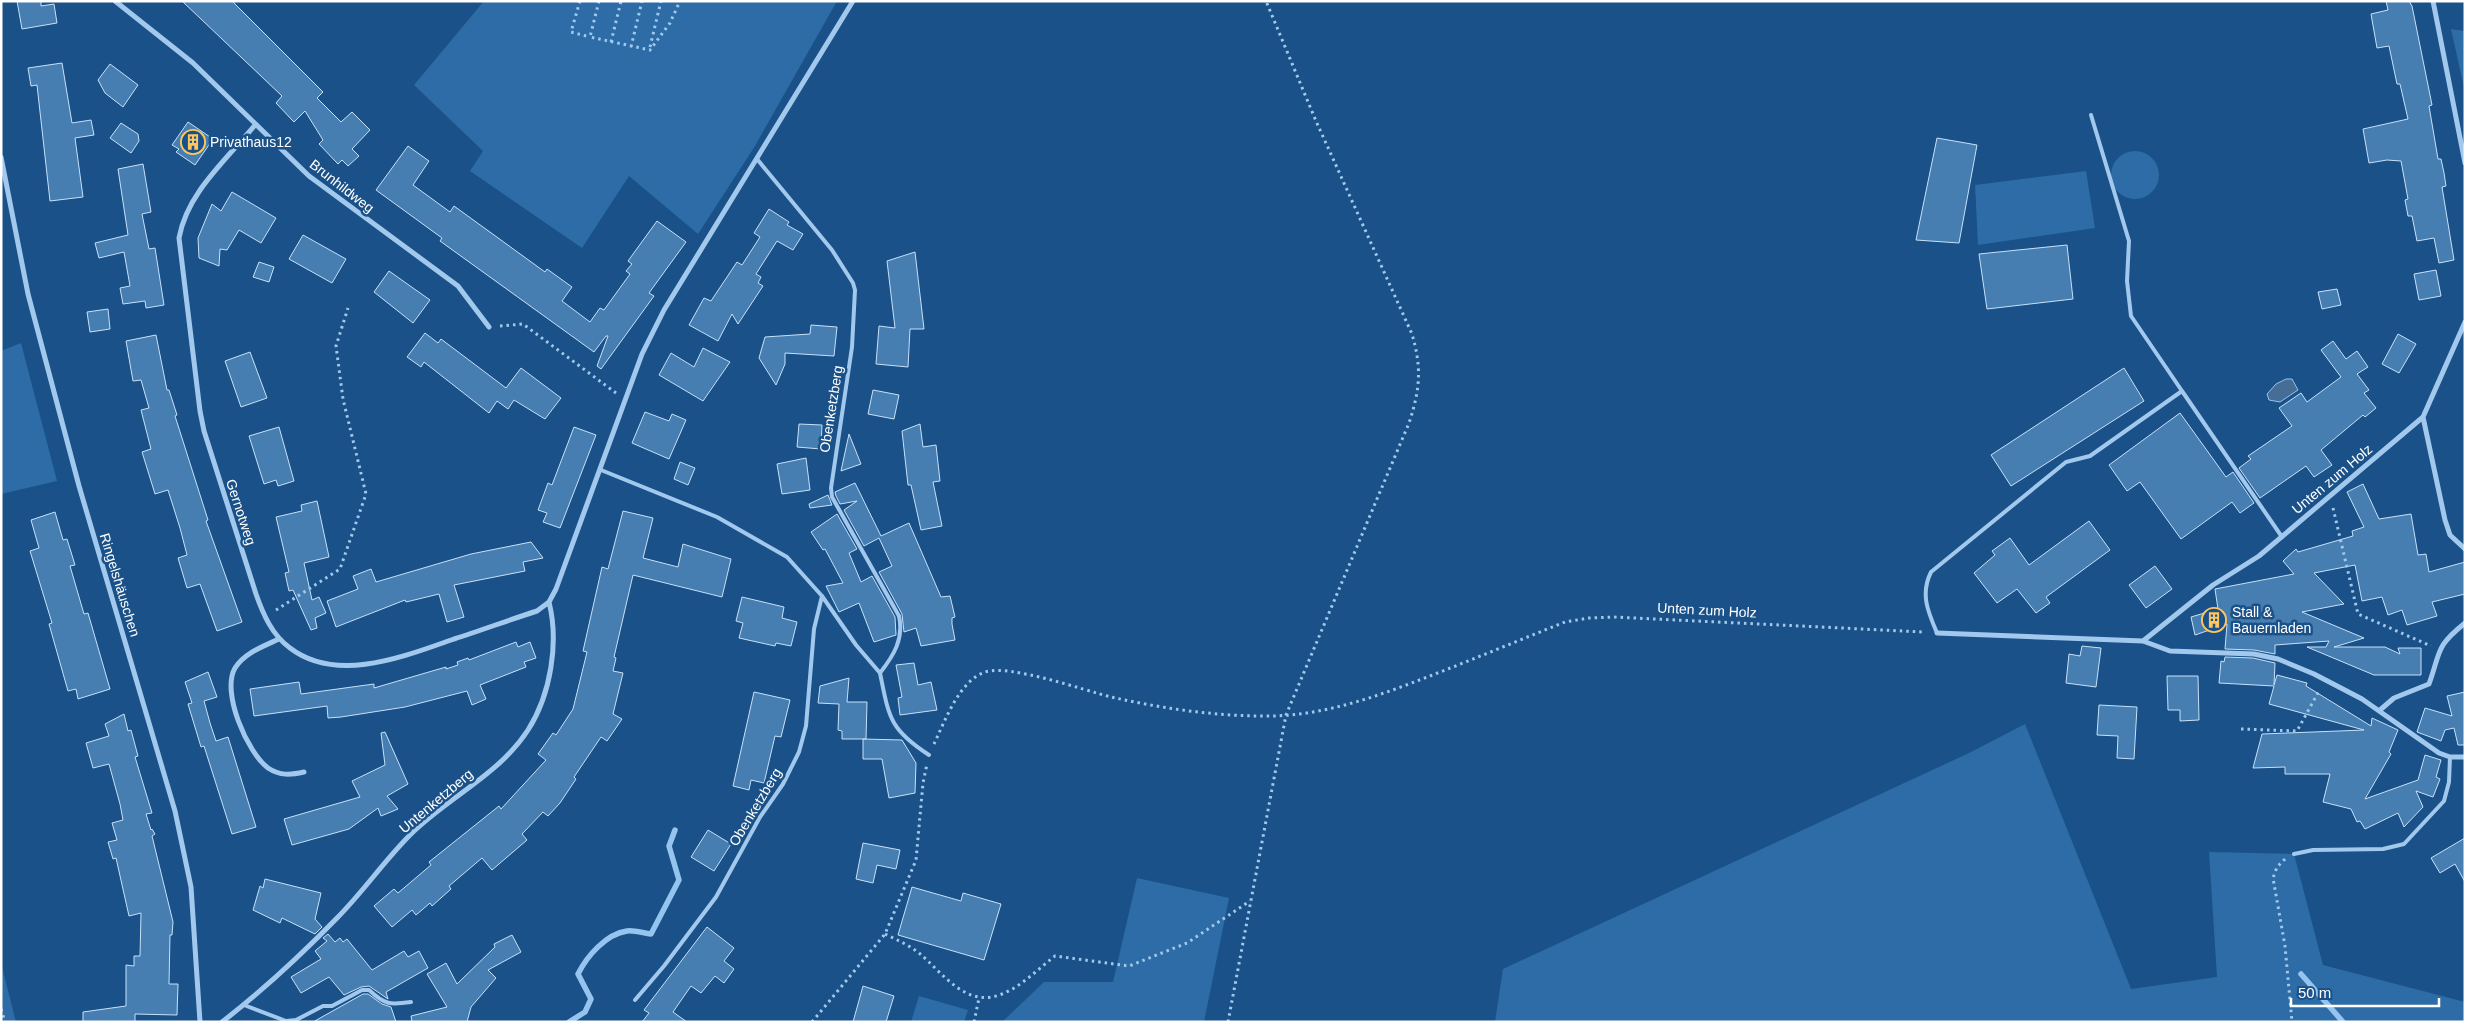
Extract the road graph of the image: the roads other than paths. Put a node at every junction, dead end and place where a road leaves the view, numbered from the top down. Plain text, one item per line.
1 (115, 1) edge
2 (853, 1) edge
3 (2433, 1) edge
4 (2091, 115) dead end
5 (255, 126) junction
6 (1, 157) edge
7 (757, 159) junction
8 (2465, 163) edge
9 (2465, 322) edge
10 (489, 327) road end
11 (2182, 391) junction
12 (2423, 418) junction
13 (601, 470) junction
14 (2282, 537) junction
15 (2465, 549) edge
16 (822, 596) junction
17 (549, 602) junction
18 (2465, 623) edge
19 (1937, 633) joint
20 (279, 639) junction
21 (2144, 642) junction
22 (880, 673) junction
23 (2380, 710) junction
24 (929, 755) road end
25 (2450, 757) junction
26 (2465, 757) edge
27 (304, 772) dead end
28 (2294, 854) road end
29 (635, 1000) dead end
30 (411, 1002) dead end
31 (244, 1005) junction
32 (200, 1022) edge
33 (222, 1022) edge

1 - 5 street, Brunhildweg
2 - 7 street
3 - 8 street
4 - 11 lane
5 - 10 street, Brunhildweg
5 - 20 street, Gernotweg
6 - 32 street, Ringelshäuschen
7 - 13 street
7 - 22 lane, Obenketzberg
9 - 12 street
11 - 14 lane
11 - 19 lane
12 - 14 street, Unten zum Holz
12 - 15 street
13 - 16 lane
13 - 17 street
14 - 21 street, Unten zum Holz
16 - 22 lane
16 - 29 lane, Obenketzberg
17 - 20 street, Gernotweg
17 - 31 street, Untenketzberg
18 - 23 street
19 - 21 street
20 - 27 street
21 - 23 street
22 - 24 lane
23 - 25 street
25 - 26 street
25 - 28 lane
30 - 31 lane
31 - 33 street, Untenketzberg

